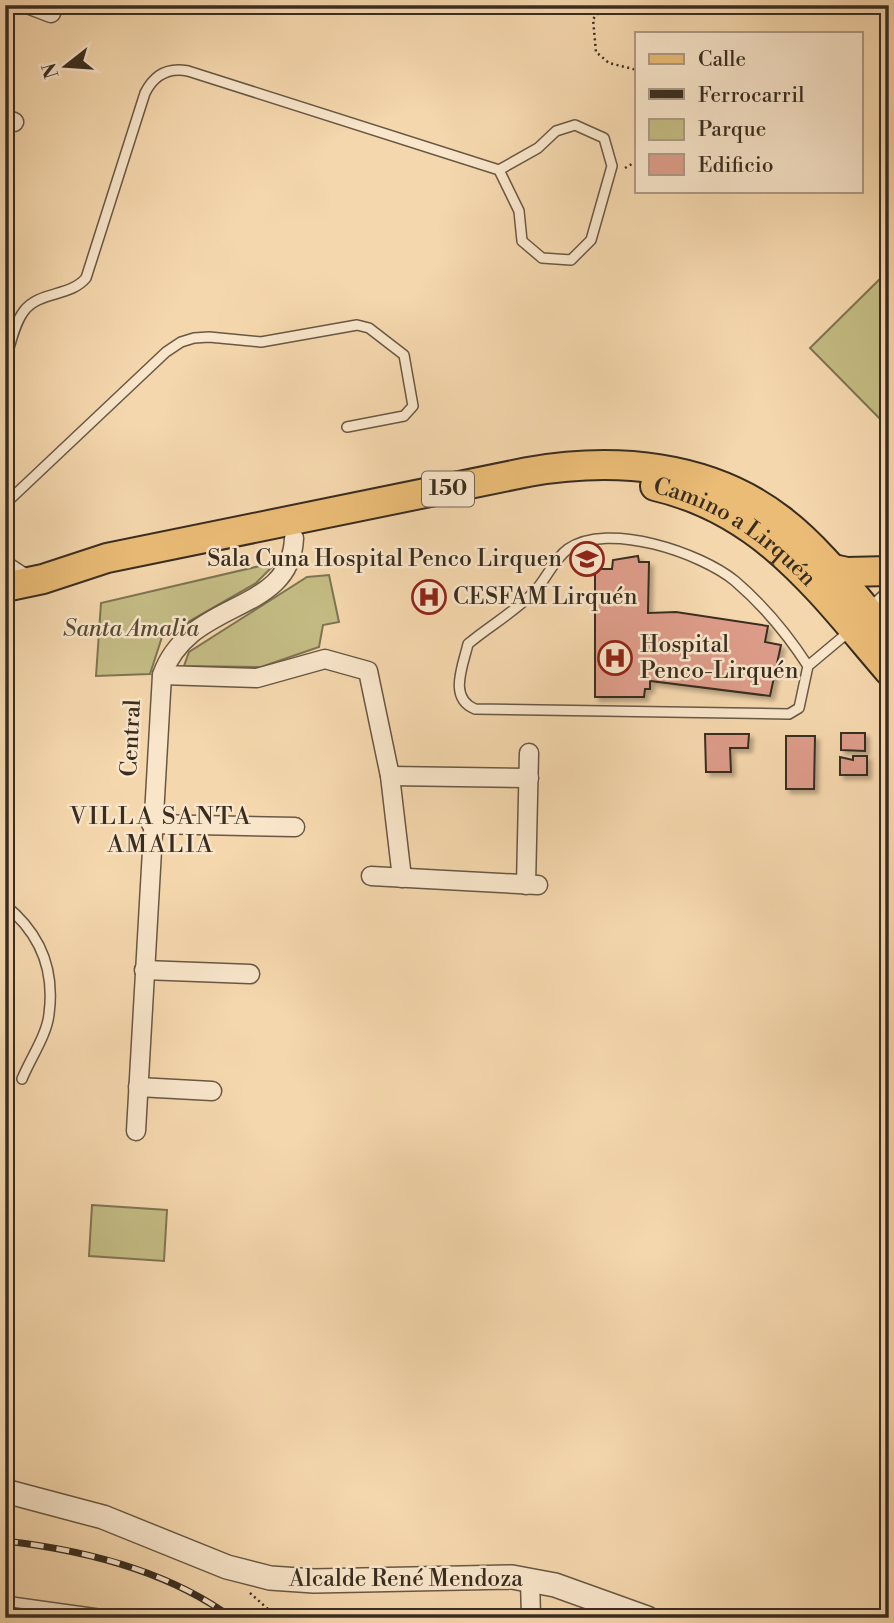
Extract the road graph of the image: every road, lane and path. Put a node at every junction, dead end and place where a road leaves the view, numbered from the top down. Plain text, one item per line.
1 (30, 5) edge
2 (606, 5) edge
3 (51, 13) dead end
4 (635, 70) edge
5 (499, 170) junction
6 (5, 362) edge
7 (347, 427) dead end
8 (5, 504) edge
9 (294, 538) junction
10 (5, 560) edge
11 (829, 568) junction
12 (889, 571) edge
13 (43, 579) junction
14 (5, 587) edge
15 (870, 613) edge
16 (889, 637) edge
17 (808, 666) junction
18 (889, 671) edge
19 (162, 675) junction
20 (530, 753) dead end
21 (390, 776) junction
22 (529, 778) junction
23 (151, 824) junction
24 (295, 827) dead end
25 (371, 876) dead end
26 (402, 878) junction
27 (5, 905) edge
28 (144, 970) junction
29 (250, 974) dead end
30 (22, 1079) dead end
31 (138, 1087) junction
32 (212, 1091) dead end
33 (136, 1131) dead end
34 (5, 1492) edge
35 (530, 1579) junction
36 (5, 1601) edge
37 (127, 1618) edge
38 (531, 1618) edge
39 (647, 1618) edge

1 - 3 street
2 - 4 path
5 - 5 lane
5 - 6 lane
7 - 8 lane
9 - 13 main road, Camino a Lirquén / 150
9 - 15 main road, Camino a Lirquén / 150
9 - 19 street, Central
10 - 13 lane
11 - 12 main road
11 - 13 main road, Camino a Lirquén / 150
11 - 15 main road, Camino a Lirquén / 150
13 - 14 main road, Camino a Lirquén / 150
15 - 16 main road, Camino a Lirquén / 150
15 - 17 lane
15 - 18 main road, Camino a Lirquén / 150
17 - 17 lane
19 - 21 street
19 - 23 street, Central
20 - 22 street
21 - 22 street
21 - 26 street
22 - 26 street
23 - 24 street
23 - 28 street, Central
25 - 26 street
27 - 30 lane
28 - 29 street
28 - 31 street, Central
31 - 32 street
31 - 33 street, Central
34 - 35 street, Alcalde René Mendoza
35 - 38 street
35 - 39 street, Alcalde René Mendoza
36 - 37 lane

